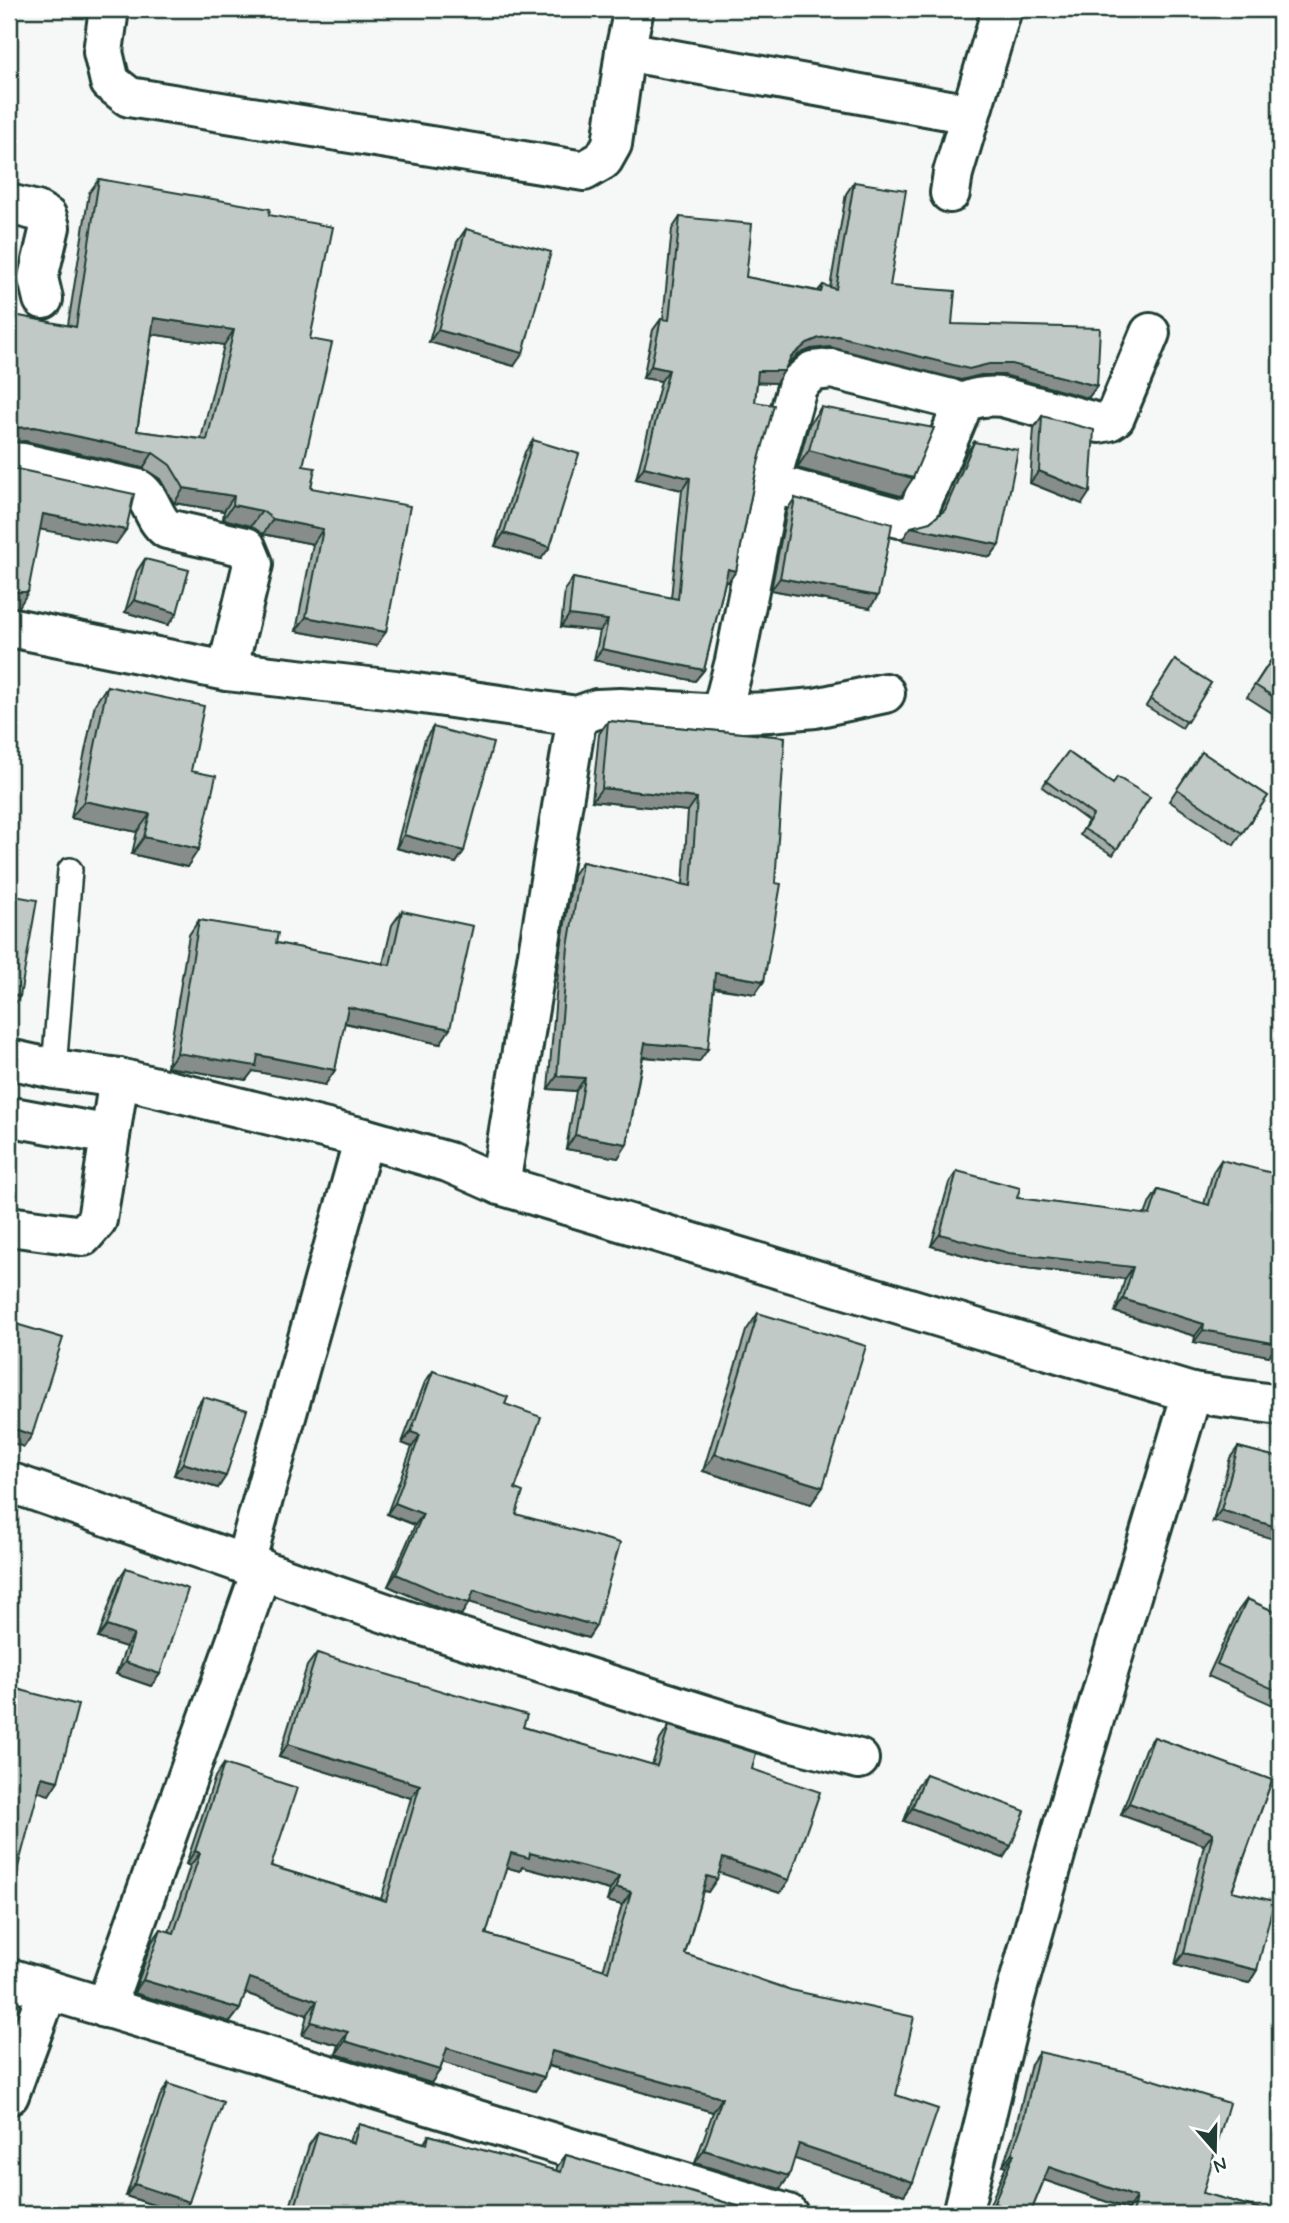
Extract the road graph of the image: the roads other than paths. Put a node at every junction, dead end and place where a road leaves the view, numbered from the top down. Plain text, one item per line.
1 (109, 9) edge
2 (634, 9) edge
3 (1002, 9) edge
4 (625, 51) junction
5 (970, 114) junction
6 (950, 193) dead end
7 (9, 204) edge
8 (43, 299) dead end
9 (1150, 333) dead end
10 (957, 405) junction
11 (9, 462) edge
12 (770, 483) junction
13 (9, 627) edge
14 (227, 671) junction
15 (885, 693) dead end
16 (721, 714) junction
17 (578, 716) junction
18 (70, 870) dead end
19 (9, 1059) edge
20 (54, 1069) junction
21 (119, 1078) junction
22 (9, 1120) edge
23 (110, 1135) junction
24 (364, 1138) junction
25 (500, 1185) junction
26 (9, 1226) edge
27 (1192, 1393) junction
28 (1280, 1405) edge
29 (9, 1482) edge
30 (253, 1566) junction
31 (859, 1759) dead end
32 (9, 1978) edge
33 (48, 1990) junction
34 (105, 2008) junction
35 (9, 2095) edge
36 (788, 2214) edge
37 (962, 2214) edge

1 - 4 street
2 - 4 street
3 - 5 street
4 - 5 street
5 - 6 street
7 - 8 street
9 - 10 street
10 - 12 street
10 - 12 street
11 - 14 street
12 - 16 street
13 - 14 street
14 - 17 street
15 - 16 street
16 - 17 street
17 - 25 street
18 - 20 lane
19 - 20 street
20 - 21 street
21 - 23 street
21 - 24 street
22 - 23 street
23 - 26 street
24 - 25 street
24 - 30 street
25 - 27 street
27 - 28 street
27 - 37 street
29 - 30 street
30 - 31 street
30 - 34 street
32 - 33 street
33 - 34 street
33 - 35 street
34 - 36 street

